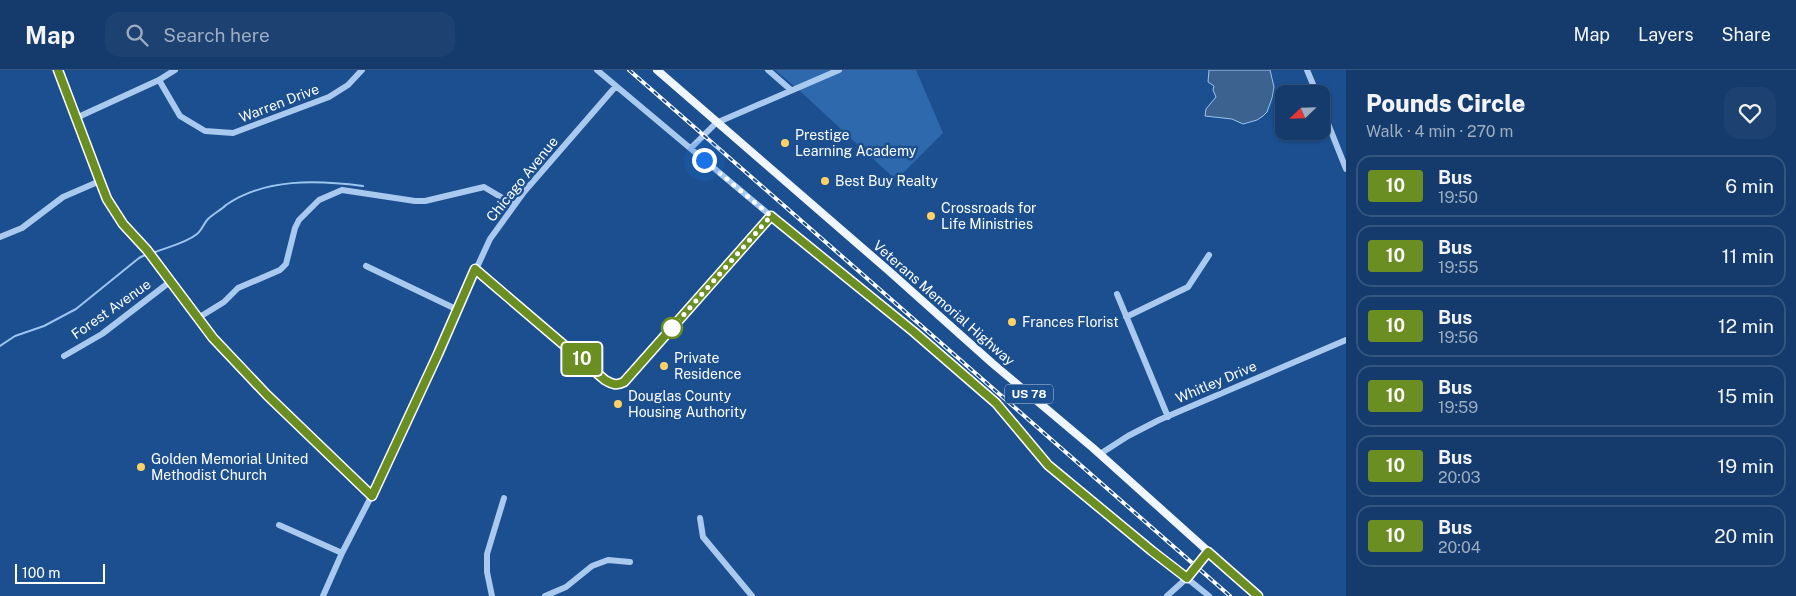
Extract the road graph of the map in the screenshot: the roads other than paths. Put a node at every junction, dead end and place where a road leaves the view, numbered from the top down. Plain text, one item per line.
1 (58, 70) edge
2 (174, 70) edge
3 (362, 70) edge
4 (597, 70) edge
5 (657, 70) edge
6 (768, 70) edge
7 (839, 70) edge
8 (1307, 70) edge
9 (159, 80) junction
10 (1313, 85) edge
11 (616, 86) junction
12 (791, 90) junction
13 (76, 118) junction
14 (716, 123) junction
15 (1330, 129) edge
16 (691, 148) junction
17 (1346, 169) edge
18 (100, 181) junction
19 (514, 204) junction
20 (771, 216) junction
21 (0, 237) edge
22 (1209, 255) dead end
23 (366, 266) dead end
24 (475, 269) junction
25 (171, 281) junction
26 (1117, 294) dead end
27 (458, 310) junction
28 (1126, 317) junction
29 (198, 318) junction
30 (1346, 340) edge
31 (64, 356) dead end
32 (1168, 416) junction
33 (1100, 454) junction
34 (372, 496) junction
35 (504, 498) dead end
36 (700, 518) dead end
37 (279, 525) dead end
38 (1208, 552) junction
39 (342, 553) junction
40 (630, 562) dead end
41 (1187, 578) junction
42 (323, 596) edge
43 (492, 596) edge
44 (545, 596) edge
45 (752, 596) edge
46 (1167, 596) edge
47 (1209, 596) edge
48 (1258, 596) edge

1 - 13 street
2 - 9 street
3 - 9 street, Warren Drive
4 - 11 street
5 - 14 main road, Veterans Memorial Highway / US 78
6 - 12 street
7 - 12 street
8 - 10 street
9 - 13 street
11 - 16 street
11 - 19 street, Chicago Avenue
12 - 14 street
13 - 18 street
14 - 16 street
14 - 33 main road, Veterans Memorial Highway / US 78
15 - 17 street
16 - 20 street
18 - 21 street
18 - 25 street
19 - 24 street, Chicago Avenue
19 - 29 street
20 - 24 street
20 - 41 street
22 - 28 street
23 - 27 street
24 - 27 street, Chicago Avenue
25 - 29 street
25 - 31 street, Forest Avenue
26 - 28 street
27 - 34 street, Chicago Avenue
28 - 32 street
29 - 34 street
30 - 32 street, Whitley Drive
32 - 33 street, Whitley Drive
33 - 38 main road, Veterans Memorial Highway / US 78
34 - 39 street, Chicago Avenue
35 - 43 street
36 - 45 street
37 - 39 street
38 - 41 street
38 - 48 main road, Veterans Memorial Highway / US 78
39 - 42 street, Chicago Avenue
40 - 44 street
41 - 46 street
41 - 47 street

